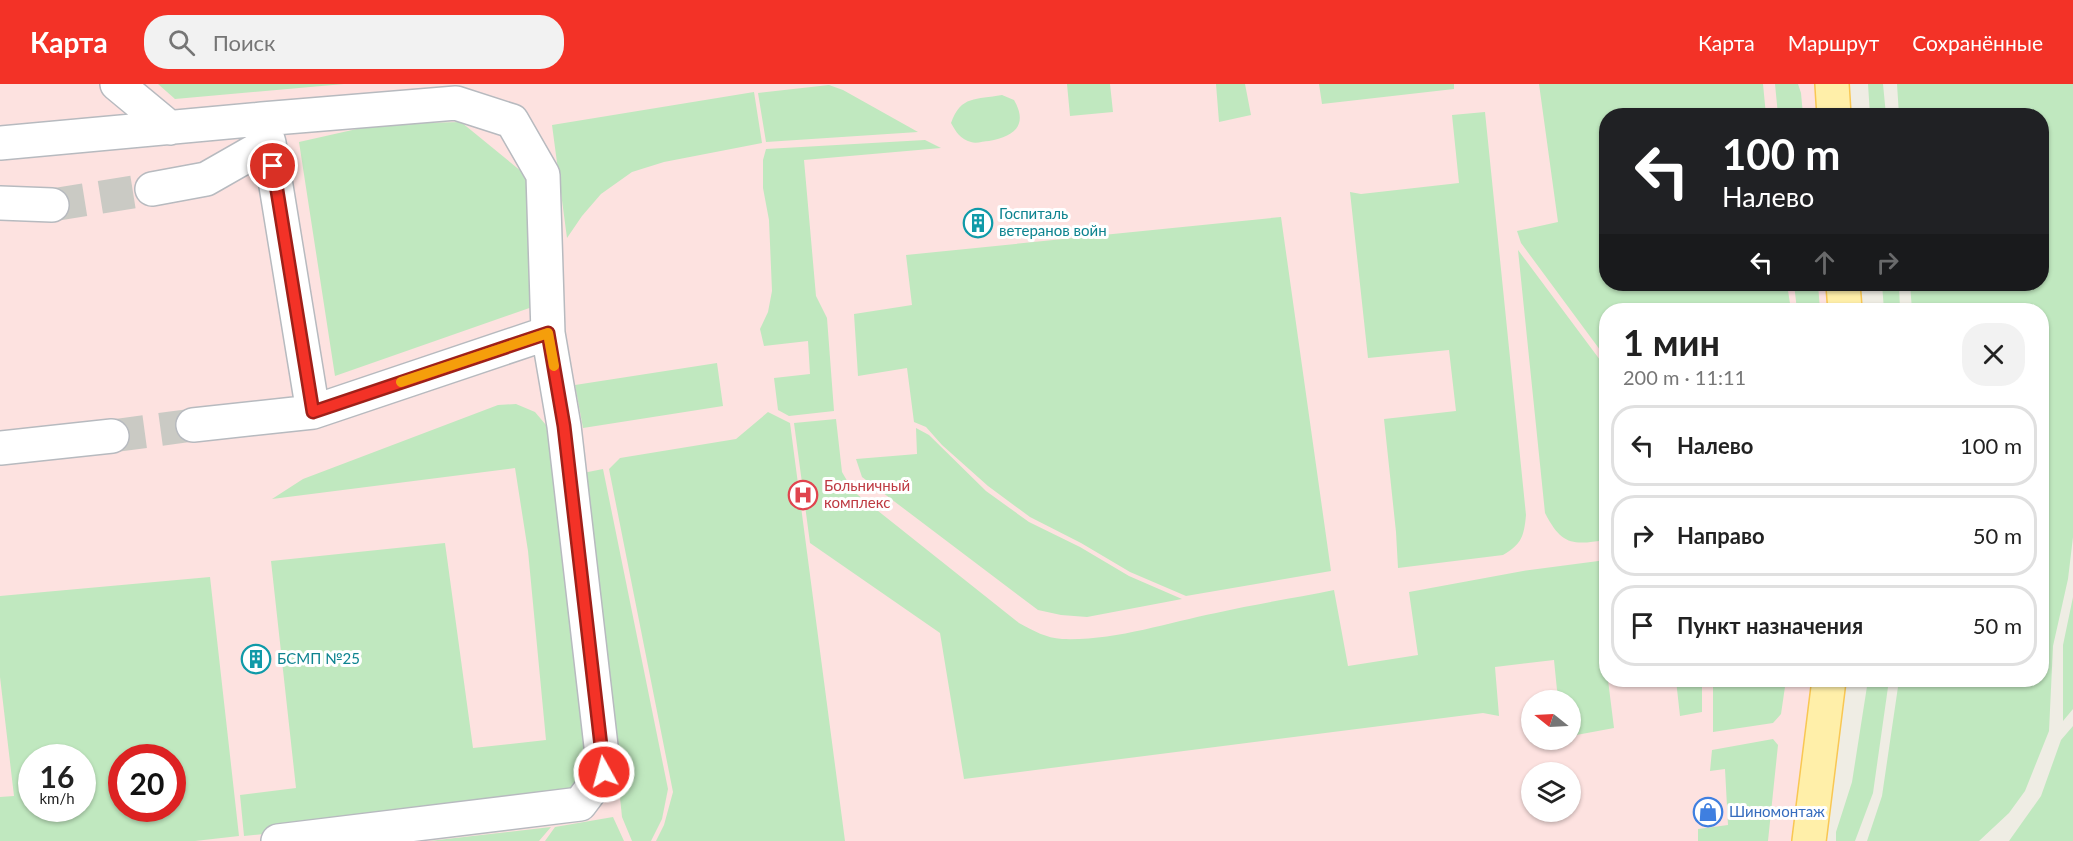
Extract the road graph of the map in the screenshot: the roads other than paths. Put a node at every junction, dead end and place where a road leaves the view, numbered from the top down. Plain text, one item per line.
1 (117, 84) edge
2 (1832, 84) edge
3 (1834, 108) edge
4 (170, 128) junction
5 (266, 131) junction
6 (0, 143) edge
7 (152, 189) tunnel mouth
8 (0, 203) edge
9 (52, 205) tunnel mouth
10 (548, 333) junction
11 (313, 412) junction
12 (193, 425) tunnel mouth
13 (112, 436) tunnel mouth
14 (0, 448) edge
15 (1828, 687) edge
16 (278, 841) edge
17 (1809, 841) edge

1 - 4 lane
2 - 3 main road
4 - 5 lane
4 - 6 lane
5 - 7 lane
5 - 10 lane
5 - 11 lane
8 - 9 lane
10 - 11 lane
10 - 16 lane
11 - 12 lane
13 - 14 lane
15 - 17 main road

